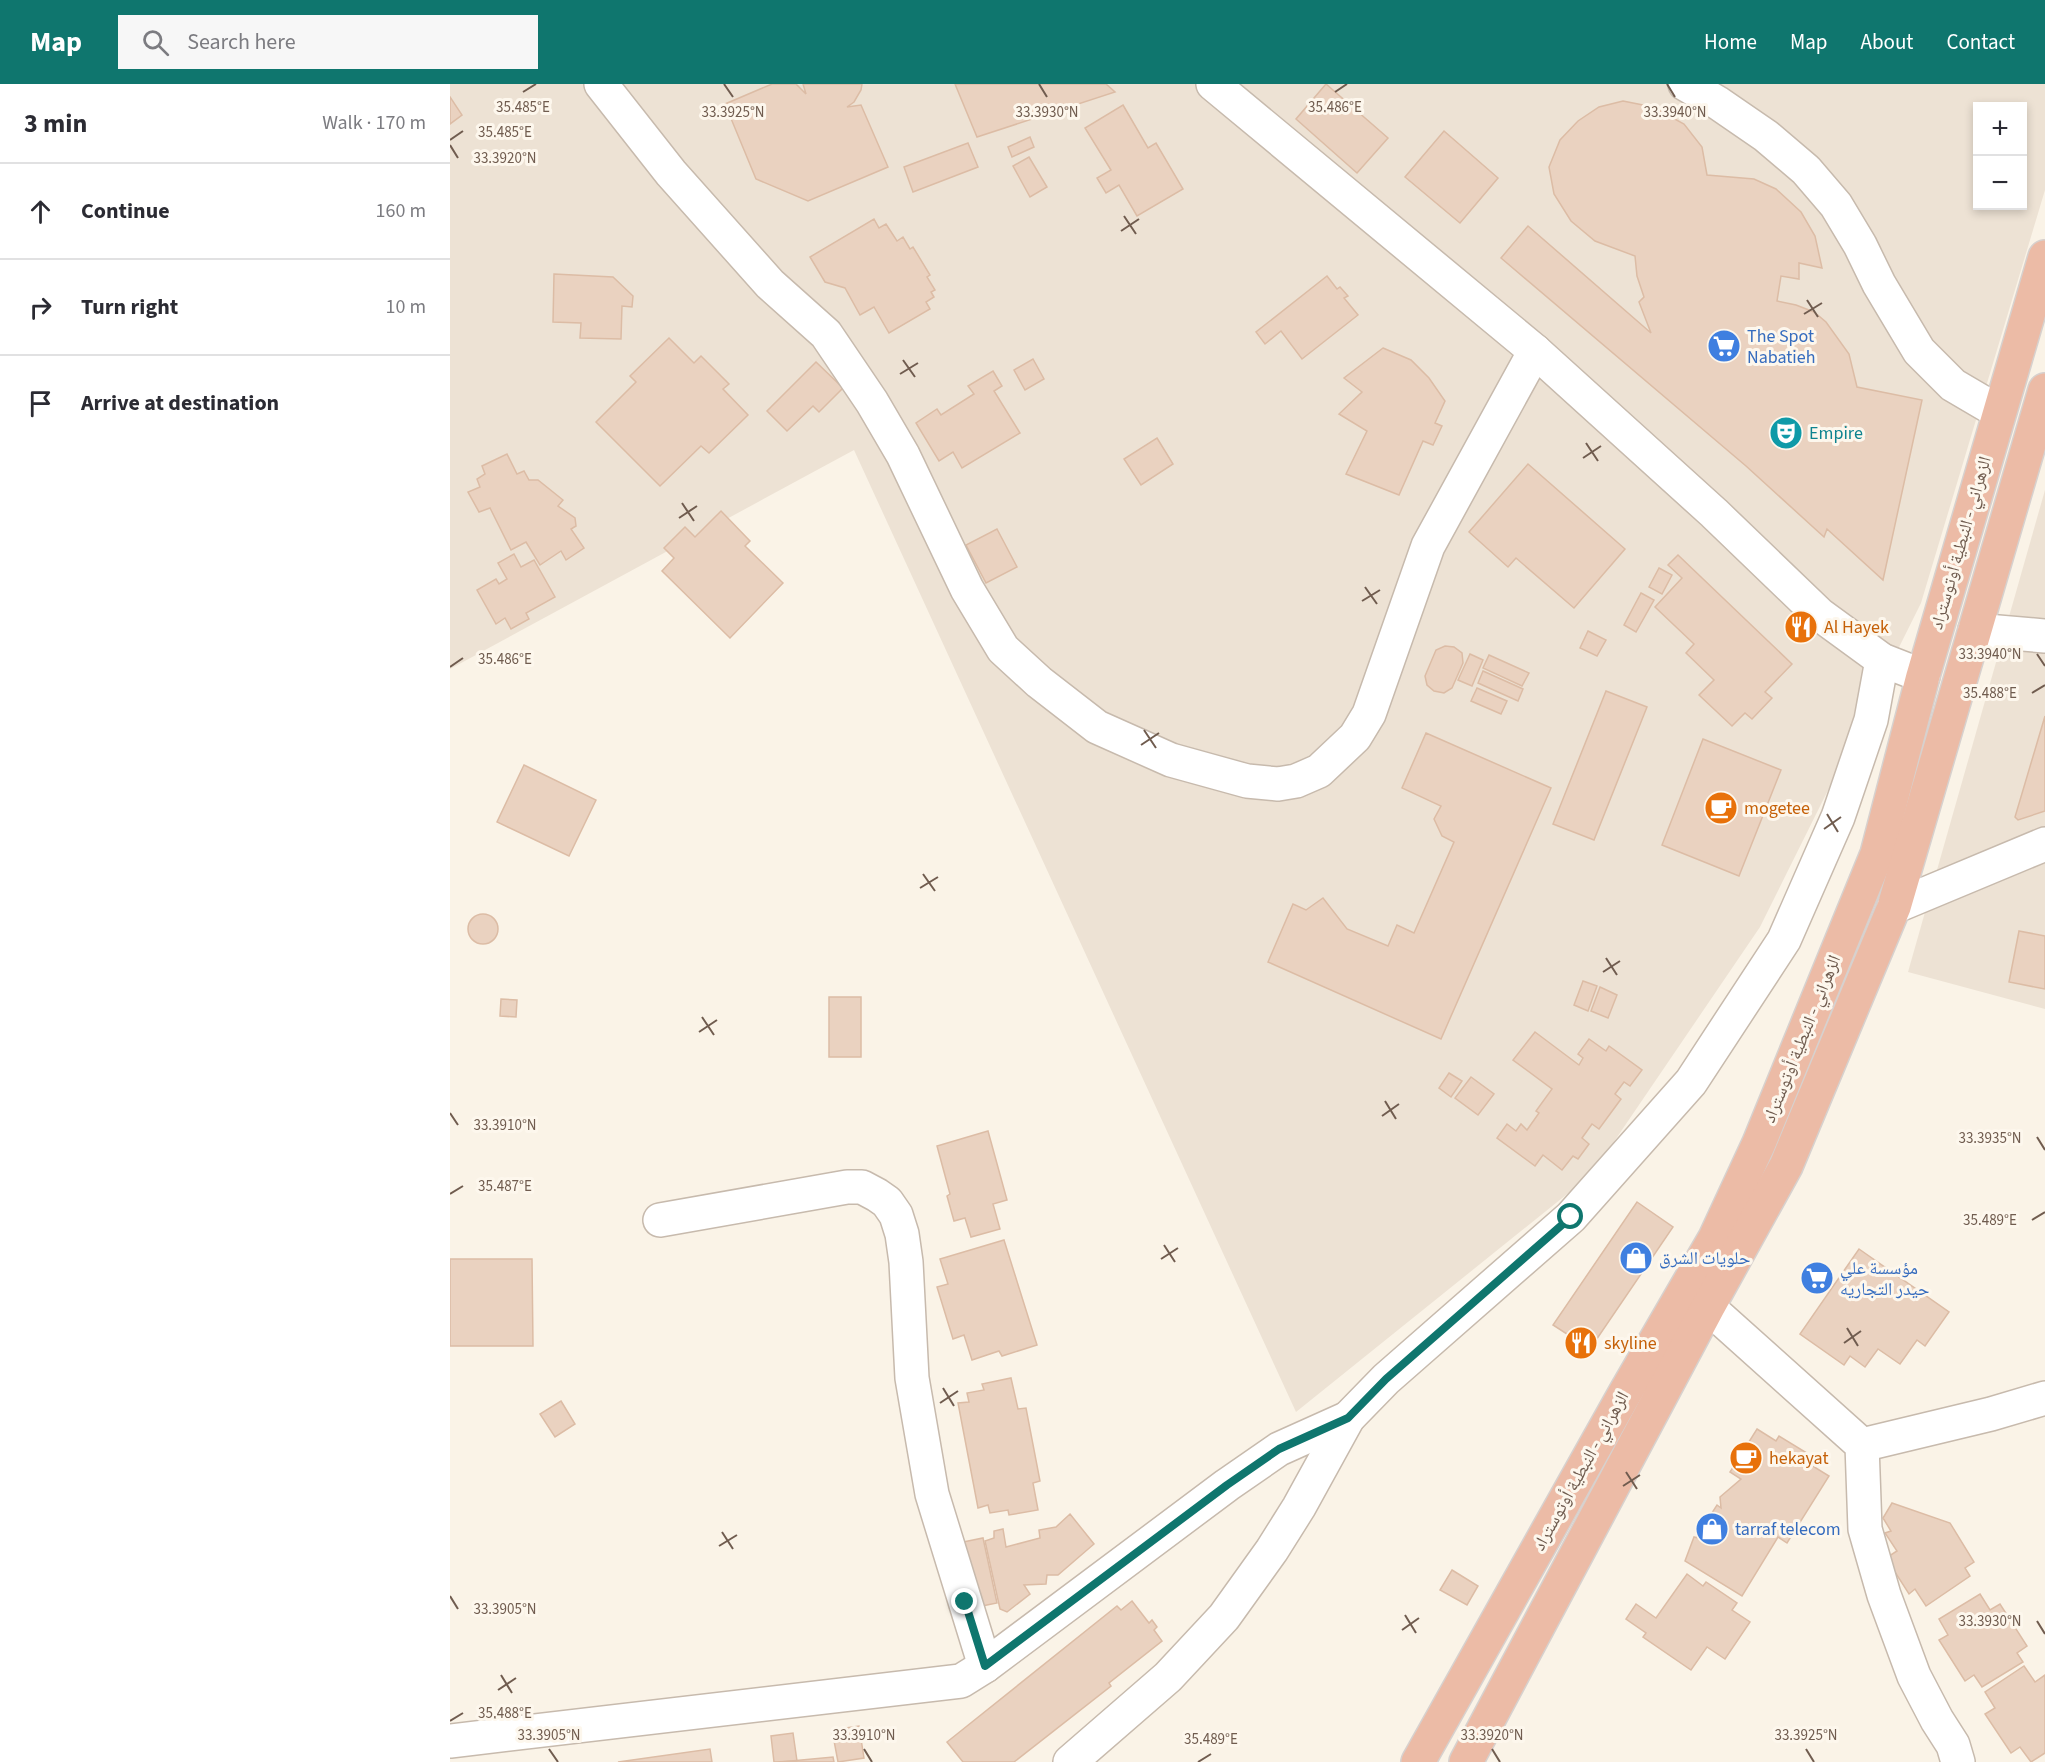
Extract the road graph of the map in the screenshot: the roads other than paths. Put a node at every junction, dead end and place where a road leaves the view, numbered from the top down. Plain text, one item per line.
1 (601, 84) edge
2 (1213, 84) edge
3 (1685, 84) edge
4 (2045, 257) edge
5 (1535, 351) junction
6 (2045, 390) edge
7 (1999, 412) junction
8 (1975, 630) junction
9 (2045, 636) edge
10 (1882, 660) junction
11 (1923, 676) junction
12 (2045, 844) edge
13 (1894, 907) junction
14 (660, 1220) dead end
15 (1708, 1307) junction
16 (2045, 1398) edge
17 (1348, 1418) junction
18 (1862, 1445) junction
19 (985, 1666) junction
20 (450, 1741) edge
21 (1070, 1762) edge
22 (1418, 1762) edge
23 (1466, 1762) edge
24 (1958, 1762) edge

1 - 5 street
2 - 5 street
3 - 7 street
4 - 7 highway, الزهراني - النبطية أوتوستراد
5 - 10 street
6 - 8 highway, الزهراني - النبطية أوتوستراد
7 - 11 highway, الزهراني - النبطية أوتوستراد
8 - 9 street
8 - 13 highway, الزهراني - النبطية أوتوستراد
10 - 11 street
10 - 17 street
11 - 22 highway, الزهراني - النبطية أوتوستراد
12 - 13 street
13 - 15 highway, الزهراني - النبطية أوتوستراد
14 - 19 street
15 - 18 street
15 - 23 highway, الزهراني - النبطية أوتوستراد
16 - 18 street
17 - 19 street
17 - 21 street
18 - 24 street
19 - 20 street

